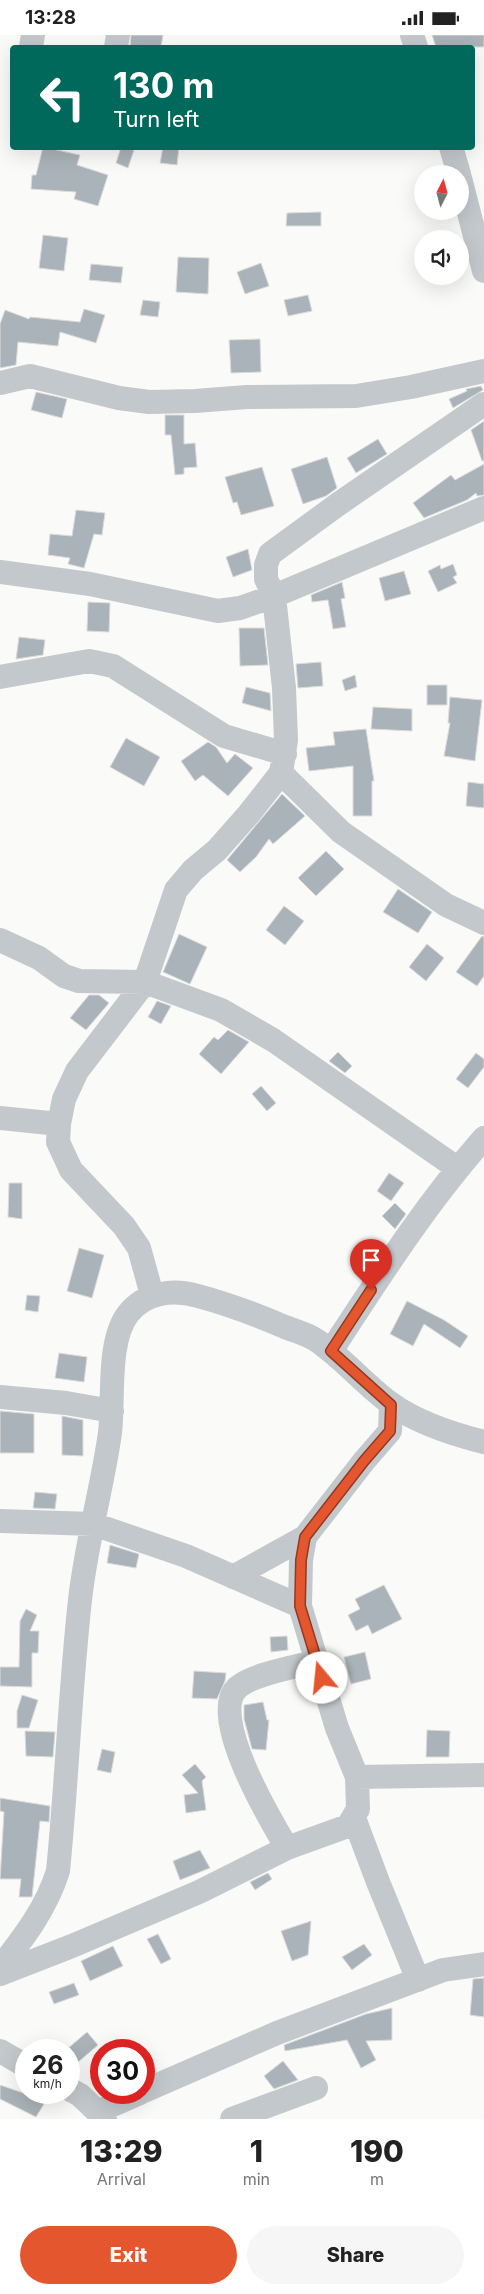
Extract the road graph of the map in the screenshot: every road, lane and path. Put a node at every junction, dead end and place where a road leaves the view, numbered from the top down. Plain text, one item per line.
1 (451, 150) edge
2 (456, 165) edge
3 (469, 213) edge
4 (484, 271) edge
5 (484, 371) edge
6 (0, 383) edge
7 (484, 405) edge
8 (484, 508) edge
9 (0, 572) edge
10 (274, 596) junction
11 (0, 677) edge
12 (283, 763) junction
13 (484, 923) edge
14 (0, 940) edge
15 (144, 982) junction
16 (0, 1118) edge
17 (59, 1124) junction
18 (484, 1138) edge
19 (457, 1168) junction
20 (152, 1295) junction
21 (331, 1351) junction
22 (0, 1397) edge
23 (391, 1405) junction
24 (112, 1411) junction
25 (421, 1421) junction
26 (390, 1431) junction
27 (484, 1441) edge
28 (0, 1521) edge
29 (93, 1524) junction
30 (305, 1537) junction
31 (233, 1577) junction
32 (300, 1606) junction
33 (317, 1661) junction
34 (484, 1775) edge
35 (357, 1777) junction
36 (354, 1818) junction
37 (286, 1848) junction
38 (484, 1964) edge
39 (0, 1969) edge
40 (0, 1974) edge
41 (418, 1980) junction
42 (0, 2051) edge
43 (15, 2060) edge
44 (155, 2086) edge
45 (316, 2088) dead end
46 (80, 2095) edge
47 (121, 2104) edge
48 (102, 2115) edge
49 (232, 2119) edge

1 - 2 street
3 - 4 street
5 - 6 street
7 - 10 street
8 - 10 street
9 - 10 street
10 - 12 street
11 - 12 street
12 - 13 street
12 - 15 street
14 - 15 street
15 - 17 street
15 - 19 street
16 - 17 street
17 - 20 street
18 - 19 street
19 - 21 street
20 - 21 street
20 - 24 street
21 - 23 street
22 - 24 street
23 - 25 street
23 - 26 street
24 - 29 street
25 - 26 street
25 - 27 street
26 - 30 street
28 - 29 street
29 - 31 street
29 - 39 street
30 - 31 street
30 - 32 street
31 - 32 street
32 - 33 street
33 - 35 street
33 - 37 street
34 - 35 street
35 - 36 street
36 - 37 street
36 - 41 street
37 - 40 street
38 - 41 street
41 - 44 street
42 - 43 street
45 - 49 street
46 - 48 street
47 - 48 street

